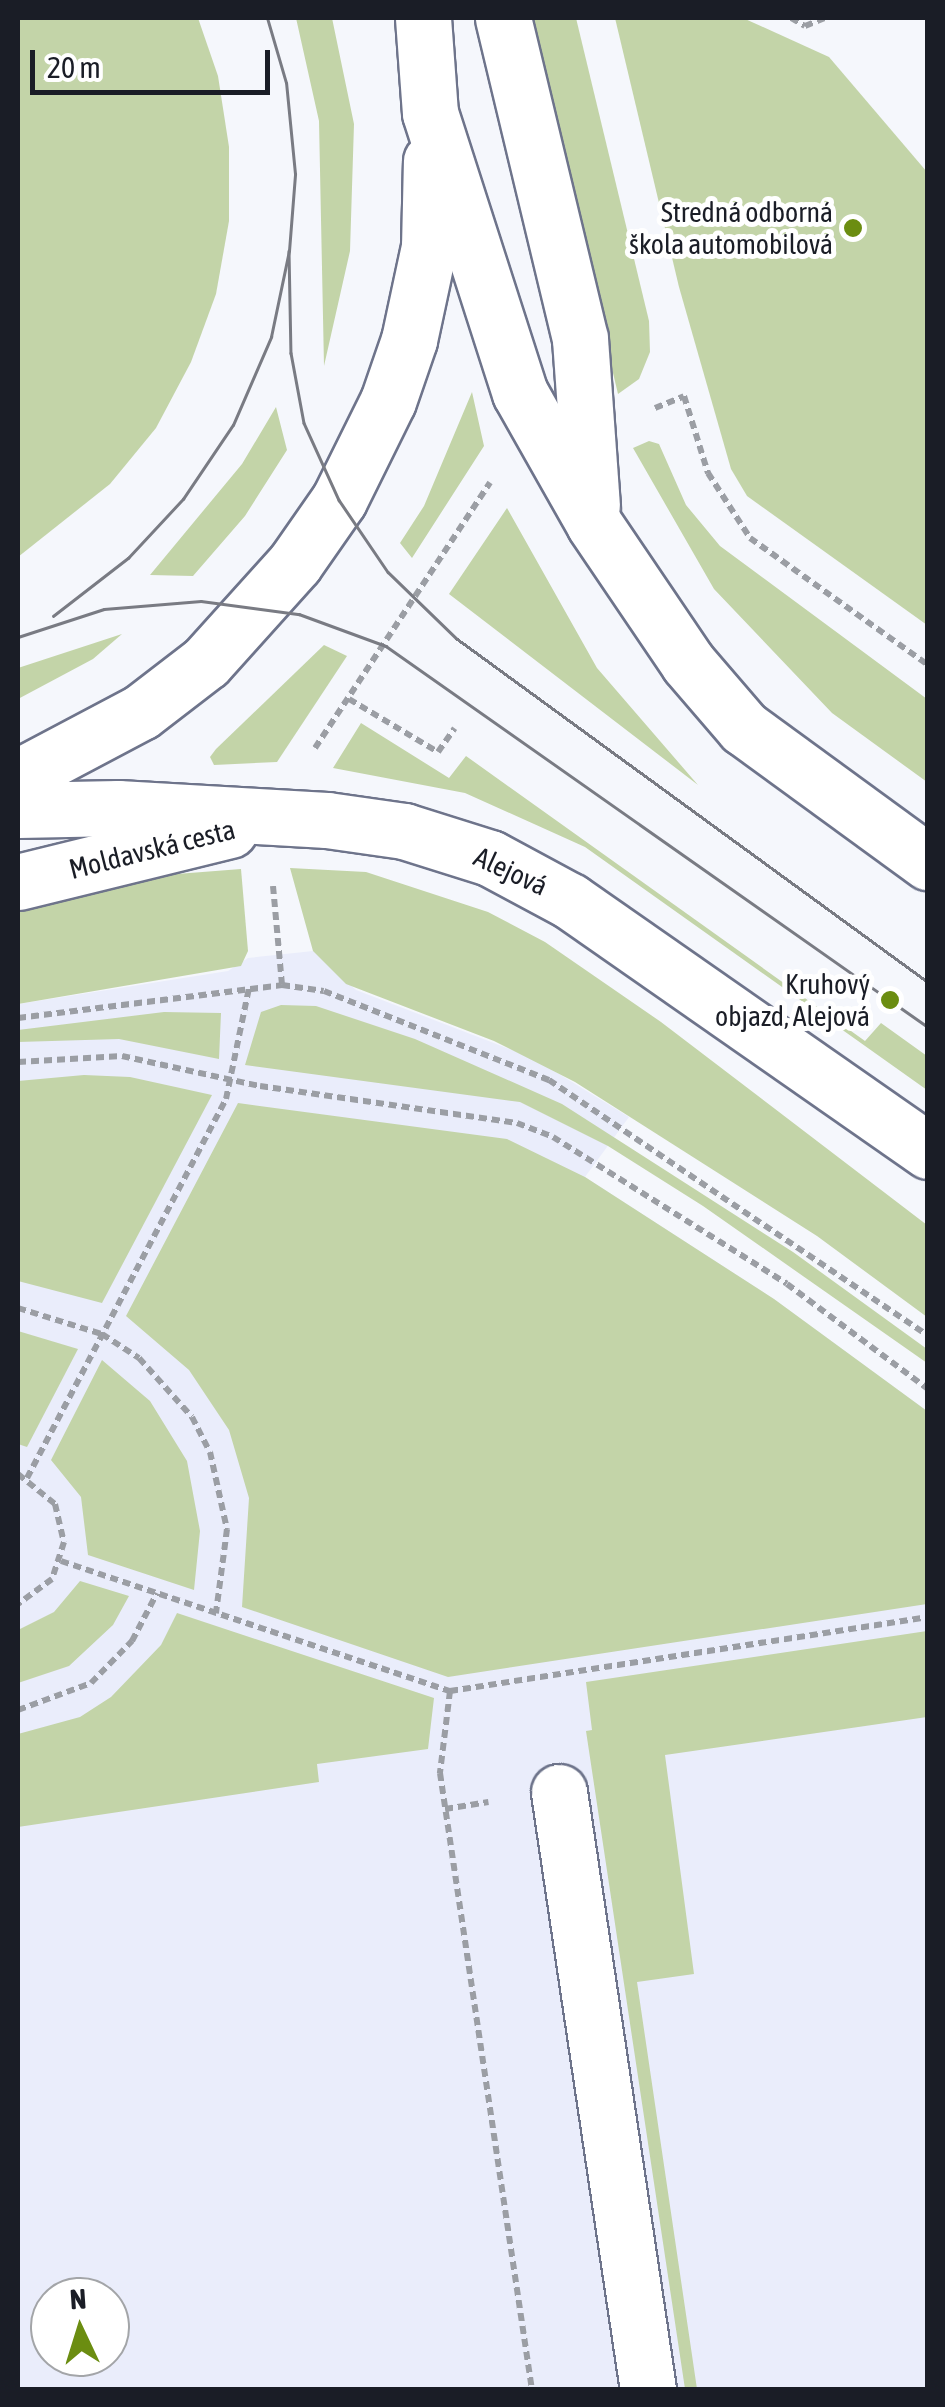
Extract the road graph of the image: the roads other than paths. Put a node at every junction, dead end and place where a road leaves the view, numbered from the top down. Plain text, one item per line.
1 (399, 18) edge
2 (423, 18) edge
3 (503, 18) edge
4 (430, 114) junction
5 (594, 524) junction
6 (18, 777) edge
7 (18, 810) edge
8 (286, 816) junction
9 (928, 862) edge
10 (18, 882) edge
11 (928, 1151) edge
12 (559, 1792) dead end
13 (648, 2390) edge

1 - 4 street
2 - 4 street
3 - 5 street
4 - 5 street
4 - 6 street
5 - 9 street
7 - 8 street, Alejová
8 - 10 street, Moldavská cesta
8 - 11 street, Alejová
12 - 13 street

